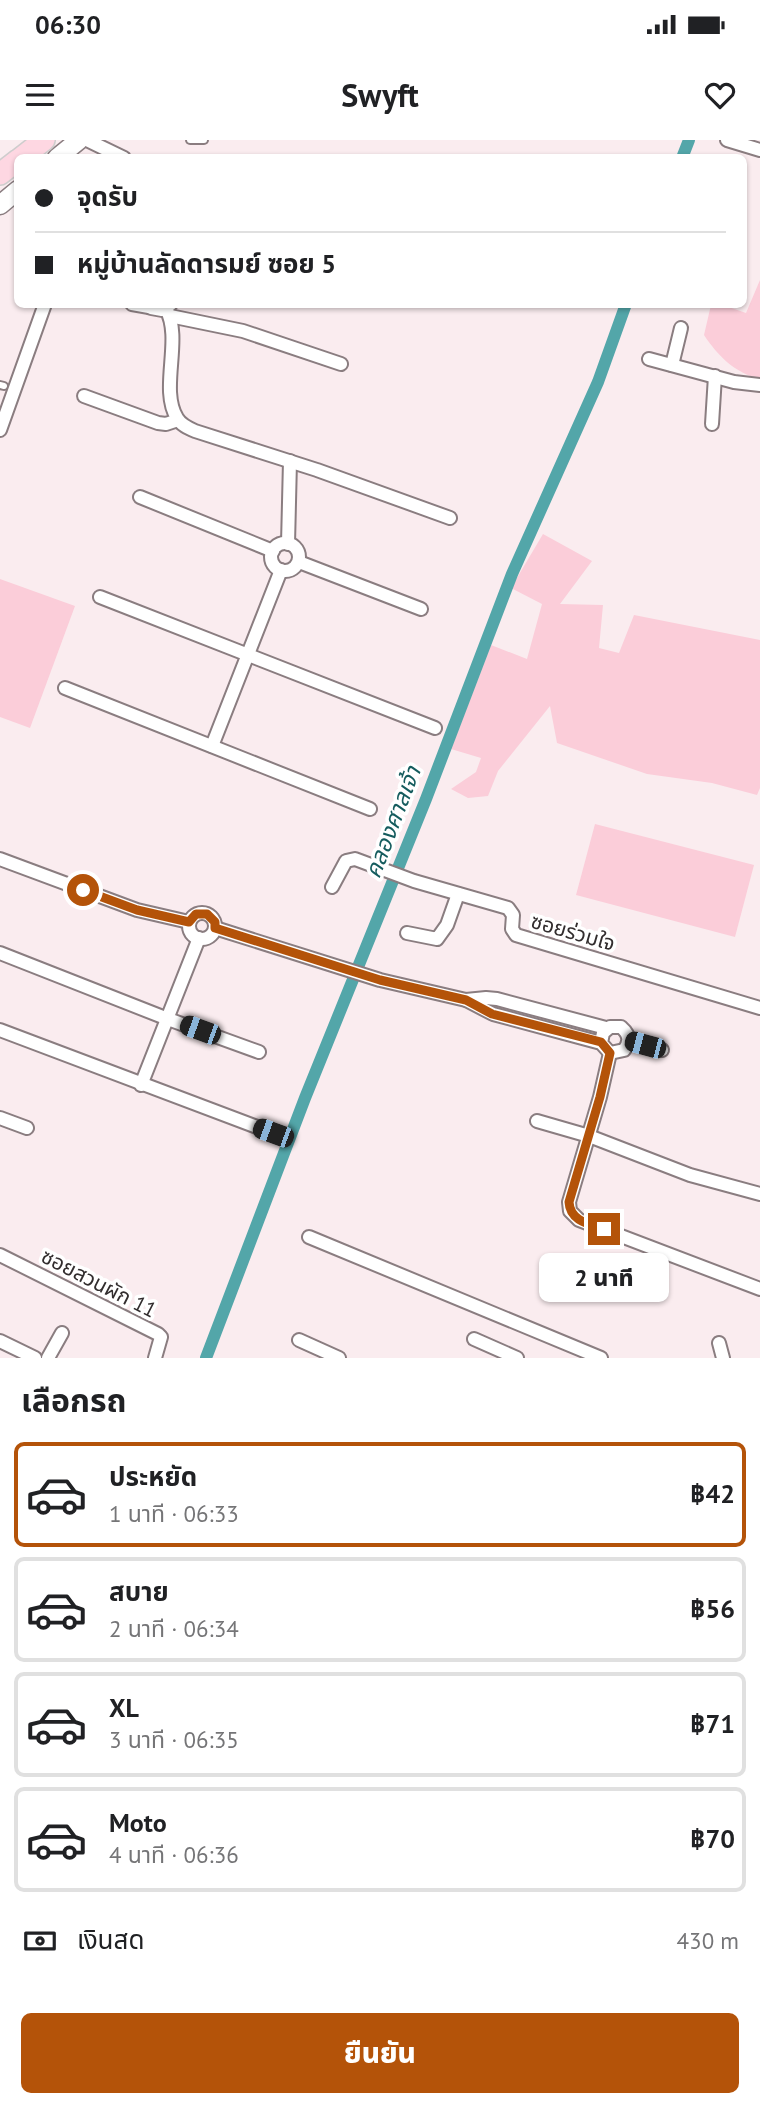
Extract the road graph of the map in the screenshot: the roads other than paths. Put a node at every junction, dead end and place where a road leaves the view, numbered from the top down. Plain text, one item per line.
1 (44, 140) edge
2 (87, 140) edge
3 (190, 140) edge
4 (204, 140) edge
5 (727, 141) edge
6 (760, 150) edge
7 (26, 154) edge
8 (116, 154) edge
9 (14, 163) edge
10 (0, 174) edge
11 (14, 193) edge
12 (0, 205) edge
13 (44, 308) edge
14 (169, 310) edge
15 (681, 328) dead end
16 (649, 359) dead end
17 (341, 364) dead end
18 (672, 365) junction
19 (715, 376) junction
20 (760, 385) edge
21 (84, 396) dead end
22 (178, 420) junction
23 (712, 424) dead end
24 (0, 429) edge
25 (290, 461) junction
26 (140, 497) dead end
27 (450, 518) dead end
28 (288, 544) junction
29 (273, 551) junction
30 (299, 562) junction
31 (281, 570) junction
32 (100, 597) dead end
33 (421, 609) dead end
34 (248, 656) junction
35 (65, 688) dead end
36 (435, 728) dead end
37 (212, 746) junction
38 (370, 809) dead end
39 (0, 859) edge
40 (332, 887) dead end
41 (458, 894) junction
42 (189, 922) junction
43 (215, 928) junction
44 (407, 933) dead end
45 (199, 939) junction
46 (0, 953) edge
47 (466, 1000) junction
48 (760, 1008) edge
49 (168, 1019) junction
50 (606, 1028) junction
51 (0, 1030) edge
52 (629, 1041) junction
53 (606, 1048) junction
54 (662, 1050) dead end
55 (259, 1052) dead end
56 (141, 1085) junction
57 (0, 1118) edge
58 (537, 1121) dead end
59 (27, 1128) dead end
60 (273, 1133) dead end
61 (589, 1136) junction
62 (760, 1194) edge
63 (309, 1237) dead end
64 (0, 1255) edge
65 (760, 1289) edge
66 (62, 1332) dead end
67 (474, 1339) dead end
68 (299, 1340) dead end
69 (0, 1341) edge
70 (719, 1343) dead end
71 (35, 1358) edge
72 (48, 1358) edge
73 (155, 1358) edge
74 (340, 1358) edge
75 (517, 1358) edge
76 (601, 1358) edge
77 (723, 1358) edge

1 - 7 main road
2 - 8 street
3 - 4 lane
5 - 6 street
9 - 10 main road
11 - 12 main road
13 - 24 street
14 - 17 street
14 - 22 street
15 - 18 street
16 - 18 street
18 - 19 street
19 - 20 street
19 - 23 street
21 - 22 street
22 - 25 street
25 - 27 street
25 - 28 street
26 - 29 street
28 - 29 street
28 - 30 street
29 - 31 street
30 - 31 street
30 - 33 street
31 - 34 street
32 - 34 street
34 - 36 street
34 - 37 street
35 - 37 street
37 - 38 street
39 - 42 street
40 - 41 street, ซอยร่วมใจ
41 - 44 street
41 - 48 street, ซอยร่วมใจ
42 - 43 street
42 - 45 street
43 - 45 street
43 - 47 street
45 - 49 street
46 - 49 street
47 - 50 street
47 - 53 street
49 - 55 street
49 - 56 street
50 - 52 street
50 - 53 street
51 - 56 street
52 - 53 street
52 - 54 street
53 - 61 street
56 - 60 street
57 - 59 street
58 - 61 street
61 - 62 street
61 - 65 street
63 - 76 street
64 - 73 street, ซอยสวนผัก 11
66 - 72 street
67 - 75 street
68 - 74 street
69 - 71 street
70 - 77 street

